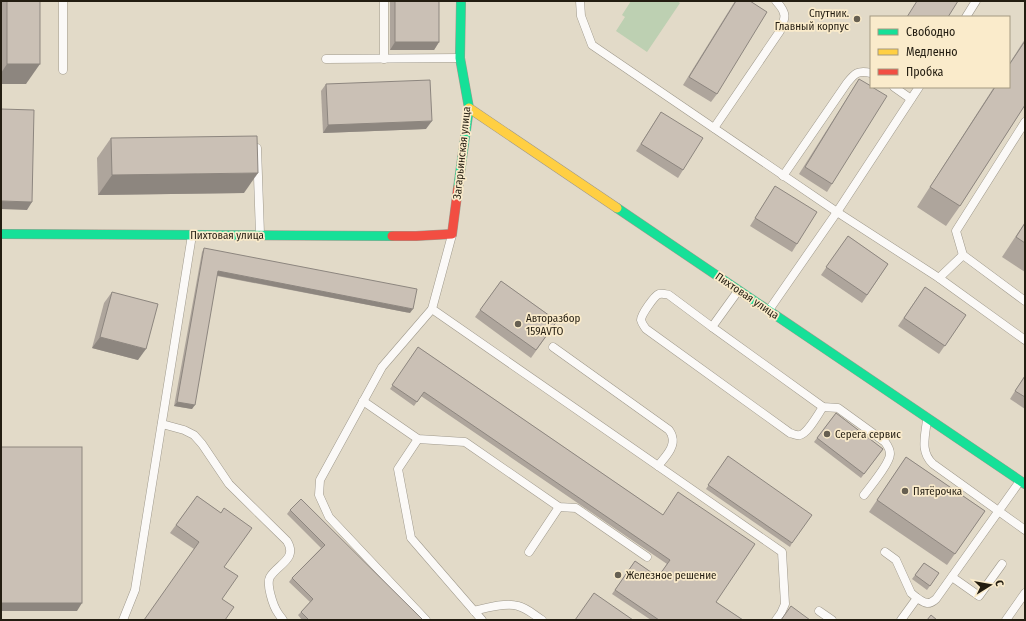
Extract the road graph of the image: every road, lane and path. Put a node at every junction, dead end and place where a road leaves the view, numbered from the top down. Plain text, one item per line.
1 (63, 1) edge
2 (384, 1) edge
3 (461, 1) edge
4 (580, 1) edge
5 (776, 1) edge
6 (976, 1) edge
7 (967, 16) edge
8 (460, 58) junction
9 (326, 59) dead end
10 (384, 59) junction
11 (63, 70) dead end
12 (870, 73) edge
13 (895, 88) edge
14 (918, 88) edge
15 (911, 99) junction
16 (469, 108) junction
17 (1025, 122) edge
18 (714, 128) junction
19 (249, 142) edge
20 (783, 176) junction
21 (837, 212) junction
22 (1, 234) edge
23 (452, 234) junction
24 (193, 235) junction
25 (260, 235) junction
26 (963, 255) junction
27 (939, 278) junction
28 (738, 290) junction
29 (1025, 301) edge
30 (432, 309) junction
31 (768, 311) junction
32 (712, 327) junction
33 (1025, 340) edge
34 (553, 348) dead end
35 (363, 402) junction
36 (823, 407) junction
37 (927, 418) junction
38 (162, 424) junction
39 (418, 439) junction
40 (658, 466) junction
41 (1023, 482) edge
42 (864, 495) dead end
43 (560, 507) junction
44 (999, 511) junction
45 (1025, 530) edge
46 (529, 552) dead end
47 (885, 552) dead end
48 (647, 557) dead end
49 (1002, 564) dead end
50 (952, 576) junction
51 (1025, 593) edge
52 (917, 598) junction
53 (474, 611) junction
54 (819, 611) dead end
55 (123, 620) edge
56 (283, 620) edge
57 (426, 620) edge
58 (482, 620) edge
59 (542, 620) edge
60 (776, 620) edge
61 (832, 620) edge
62 (901, 620) edge
63 (1006, 620) edge

1 - 11 lane
2 - 10 lane
3 - 8 main road, Загарьинская улица
4 - 18 lane
5 - 18 lane
6 - 7 lane
8 - 10 lane
8 - 16 main road, Загарьинская улица
9 - 10 lane
12 - 20 lane
13 - 15 lane
14 - 15 lane
15 - 21 lane
16 - 23 main road, Загарьинская улица
16 - 28 main road, Пихтовая улица
17 - 26 lane
18 - 20 lane
19 - 25 lane
20 - 21 lane
21 - 27 lane
21 - 31 lane
22 - 24 main road, Пихтовая улица
23 - 25 main road, Пихтовая улица
23 - 30 lane
24 - 25 main road, Пихтовая улица
24 - 38 lane
26 - 27 lane
26 - 29 lane
27 - 33 lane
28 - 31 main road, Пихтовая улица
28 - 32 lane
30 - 35 lane
30 - 40 lane
31 - 37 main road, Пихтовая улица
32 - 36 lane
32 - 36 lane
34 - 40 lane
35 - 39 lane
35 - 57 lane
36 - 42 lane
37 - 41 main road, Пихтовая улица
37 - 44 lane
38 - 55 lane
38 - 56 lane
39 - 43 lane
39 - 53 lane
40 - 60 lane
41 - 44 lane
43 - 46 lane
43 - 48 lane
44 - 45 lane
44 - 50 lane
47 - 52 lane
49 - 50 lane
50 - 52 lane
51 - 63 lane
52 - 62 lane
53 - 58 lane
53 - 59 lane
54 - 61 lane

